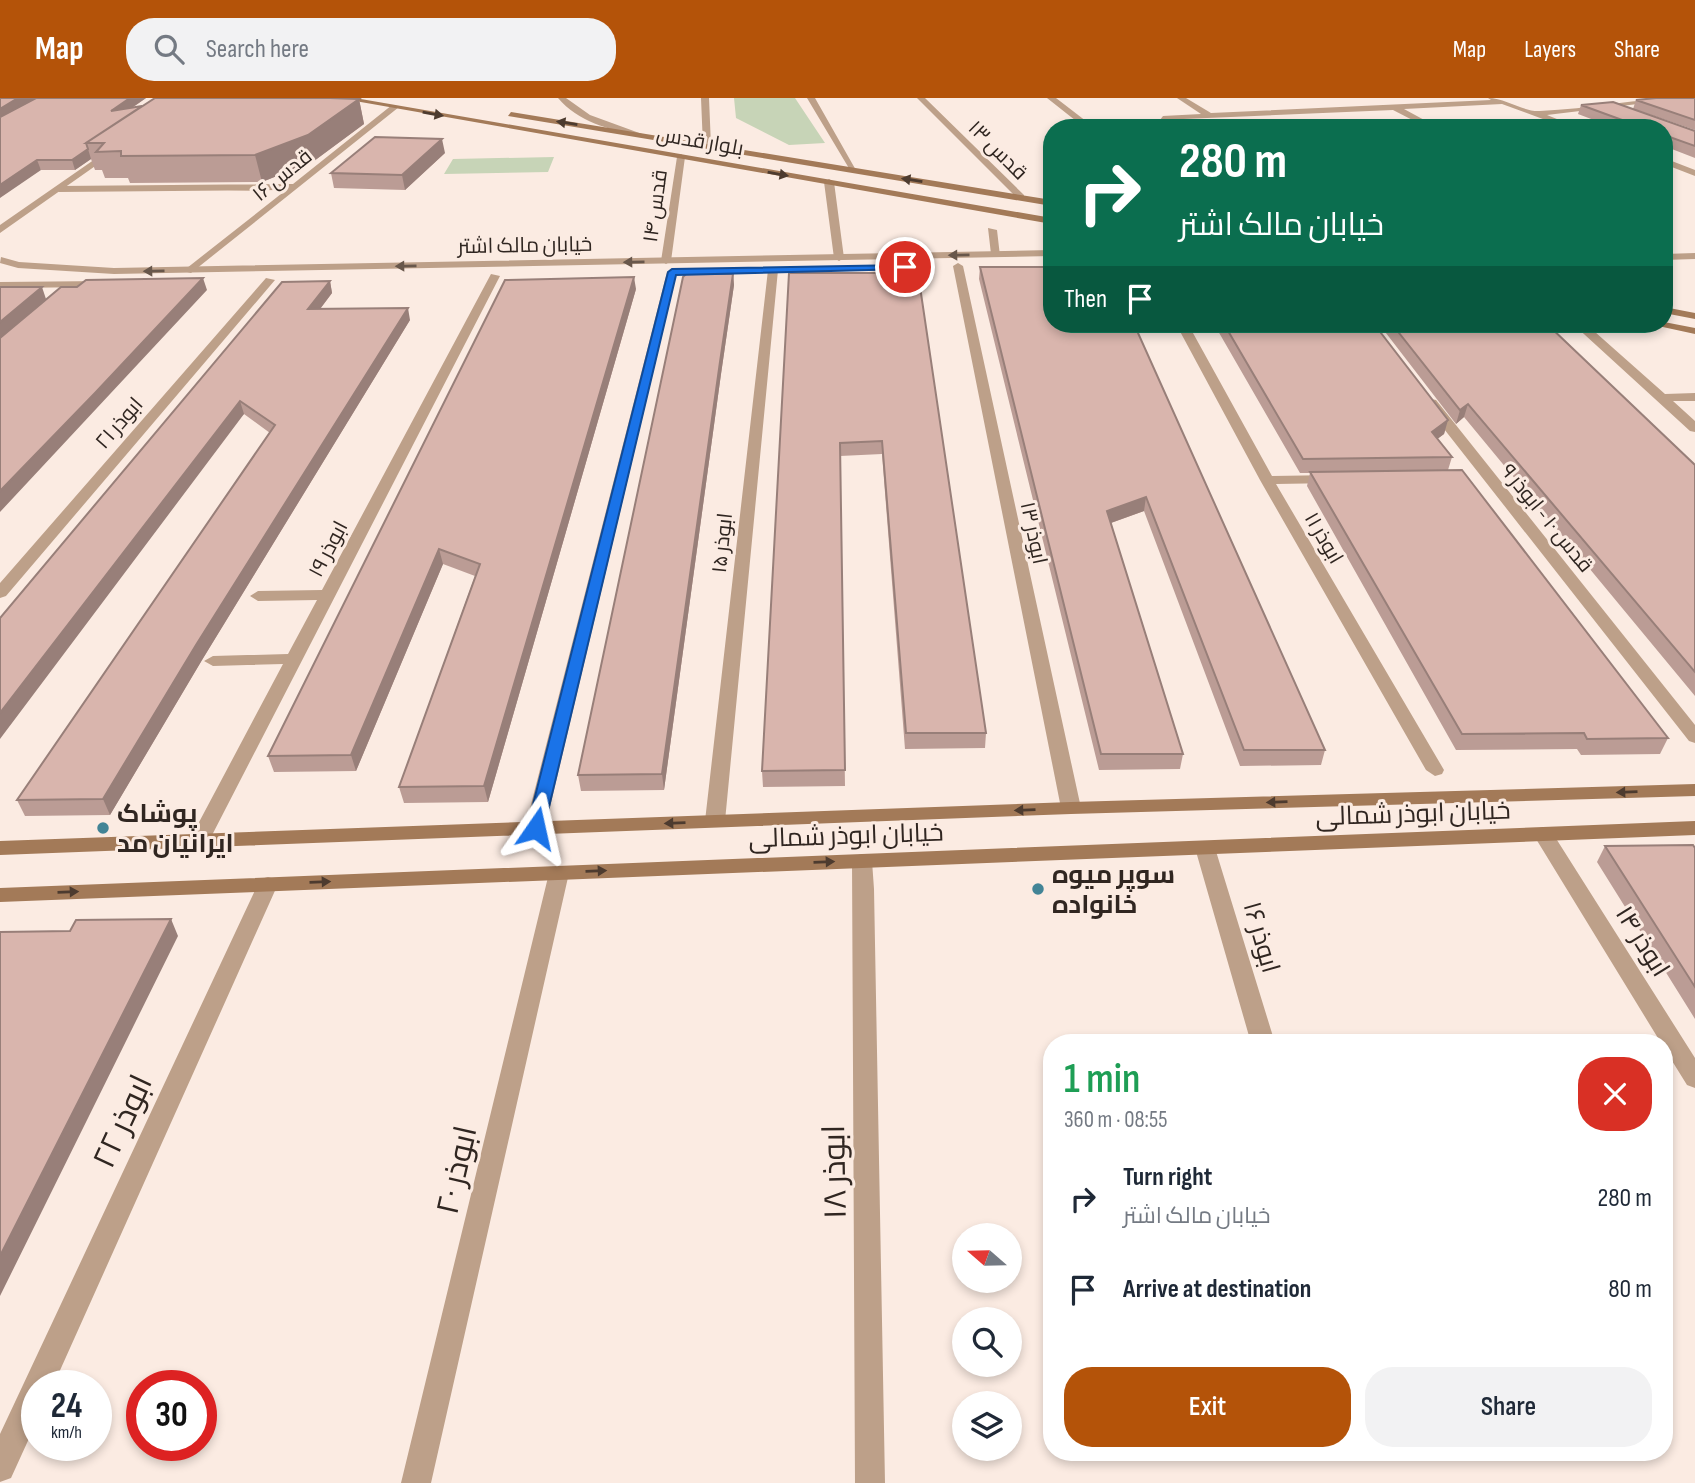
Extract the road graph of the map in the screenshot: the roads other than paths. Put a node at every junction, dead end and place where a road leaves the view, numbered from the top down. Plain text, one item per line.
1 (342, 98) edge
2 (562, 98) edge
3 (705, 98) edge
4 (811, 98) edge
5 (920, 98) edge
6 (1051, 98) edge
7 (1181, 98) edge
8 (1492, 98) edge
9 (1502, 102) junction
10 (1684, 102) edge
11 (1310, 104) dead end
12 (1606, 106) junction
13 (396, 107) junction
14 (1393, 107) junction
15 (1322, 110) junction
16 (1288, 112) junction
17 (506, 113) dead end
18 (1535, 114) junction
19 (1632, 115) edge
20 (1210, 116) junction
21 (1079, 119) edge
22 (1164, 119) edge
23 (1296, 119) edge
24 (1418, 119) edge
25 (1549, 119) edge
26 (638, 134) junction
27 (124, 143) edge
28 (707, 146) junction
29 (681, 157) junction
30 (1673, 164) edge
31 (854, 170) junction
32 (1695, 173) edge
33 (829, 182) junction
34 (295, 187) junction
35 (59, 189) junction
36 (1021, 198) junction
37 (1043, 202) edge
38 (1043, 219) edge
39 (0, 230) edge
40 (992, 230) dead end
41 (1043, 253) edge
42 (996, 254) junction
43 (1695, 256) edge
44 (1673, 257) edge
45 (839, 258) junction
46 (0, 262) edge
47 (1043, 263) edge
48 (958, 266) junction
49 (669, 267) junction
50 (191, 270) junction
51 (773, 270) junction
52 (495, 276) junction
53 (263, 281) joint
54 (122, 284) edge
55 (0, 285) edge
56 (73, 285) junction
57 (62, 294) edge
58 (1673, 309) edge
59 (1673, 310) edge
60 (1695, 310) edge
61 (1695, 316) edge
62 (1673, 321) edge
63 (1695, 325) edge
64 (1673, 327) edge
65 (1695, 331) edge
66 (1187, 333) edge
67 (1589, 333) edge
68 (1420, 389) edge
69 (1695, 397) edge
70 (1661, 398) junction
71 (1695, 428) edge
72 (1349, 479) edge
73 (1267, 480) junction
74 (0, 593) edge
75 (328, 595) junction
76 (258, 596) dead end
77 (294, 659) junction
78 (213, 661) dead end
79 (1695, 737) edge
80 (1435, 770) dead end
81 (1695, 790) edge
82 (1071, 808) junction
83 (715, 821) junction
84 (536, 828) junction
85 (1695, 828) edge
86 (1543, 834) junction
87 (199, 841) junction
88 (0, 848) edge
89 (1205, 848) junction
90 (862, 861) junction
91 (559, 873) junction
92 (268, 884) junction
93 (0, 895) edge
94 (1260, 1034) edge
95 (1668, 1034) edge
96 (1673, 1043) edge
97 (1695, 1078) edge
98 (45, 1370) edge
99 (21, 1422) edge
100 (0, 1467) edge
101 (416, 1483) edge
102 (870, 1483) edge

1 - 13 main road, بلوار قدس
2 - 26 street
3 - 28 street
4 - 31 street
5 - 36 street, قدس ۱۳
6 - 21 street
7 - 20 street
8 - 9 street
9 - 14 street
9 - 18 street
10 - 12 street
11 - 15 street
12 - 18 street
12 - 19 street
13 -> 29 main road, بلوار قدس
13 - 34 street, قدس ۱۶
14 - 15 street
14 - 24 street
15 - 16 street
16 - 20 street
16 - 23 street
26 -> 17 main road, بلوار قدس
18 - 25 street
20 - 22 street
26 - 28 main road, بلوار قدس
27 - 35 street
28 - 31 main road, بلوار قدس
29 -> 33 main road, بلوار قدس
29 - 49 street, قدس ۱۴
30 - 32 street
36 -> 31 main road, بلوار قدس
33 - 38 main road, بلوار قدس
33 - 45 street
34 - 35 street
34 - 50 street, قدس ۱۶
35 - 39 street
36 - 37 main road, بلوار قدس
40 - 42 street
41 - 42 street, خیابان مالک اشتر
42 -> 45 street, خیابان مالک اشتر
43 - 44 street
45 - 49 street, خیابان مالک اشتر
50 -> 46 street, خیابان مالک اشتر
47 - 48 street, خیابان مالک اشتر
48 - 51 street, خیابان مالک اشتر
48 - 82 street, ابوذر ۱۳
49 -> 50 street, خیابان مالک اشتر
49 - 51 street, خیابان مالک اشتر
49 - 52 street, خیابان مالک اشتر
49 - 84 street, قدس ۱۴
51 - 83 street, ابوذر ۱۵
52 - 53 street, خیابان مالک اشتر
52 - 75 street, ابوذر ۱۹
53 - 74 street, ابوذر ۲۱
54 - 56 street
55 - 56 street
56 - 57 street
58 - 60 main road
59 - 61 main road
62 - 63 main road
64 - 65 main road
66 - 73 street, ابوذر ۱۱
67 - 70 street
68 - 79 street, قدس ۱۰ - ابوذر ۹
69 - 70 street
70 - 71 street
72 - 73 street
73 - 80 street, ابوذر ۱۱
75 - 76 street
75 - 77 street, ابوذر ۱۹
77 - 78 street
77 - 87 street, ابوذر ۱۹
81 -> 82 main road, خیابان ابوذر شمالی
82 -> 83 main road, خیابان ابوذر شمالی
83 -> 84 main road, خیابان ابوذر شمالی
84 - 87 main road, خیابان ابوذر شمالی
85 - 86 main road, خیابان ابوذر شمالی
86 - 89 main road, خیابان ابوذر شمالی
86 - 95 street, ابوذر ۱۴
87 - 88 main road, خیابان ابوذر شمالی
89 - 90 main road, خیابان ابوذر شمالی
89 - 94 street, ابوذر ۱۶
91 -> 90 main road, خیابان ابوذر شمالی
90 - 102 street, ابوذر ۱۸
92 -> 91 main road, خیابان ابوذر شمالی
91 - 101 street, ابوذر ۲۰
93 -> 92 main road, خیابان ابوذر شمالی
92 - 98 street, ابوذر ۲۲
96 - 97 street, ابوذر ۱۴
99 - 100 street, ابوذر ۲۲

